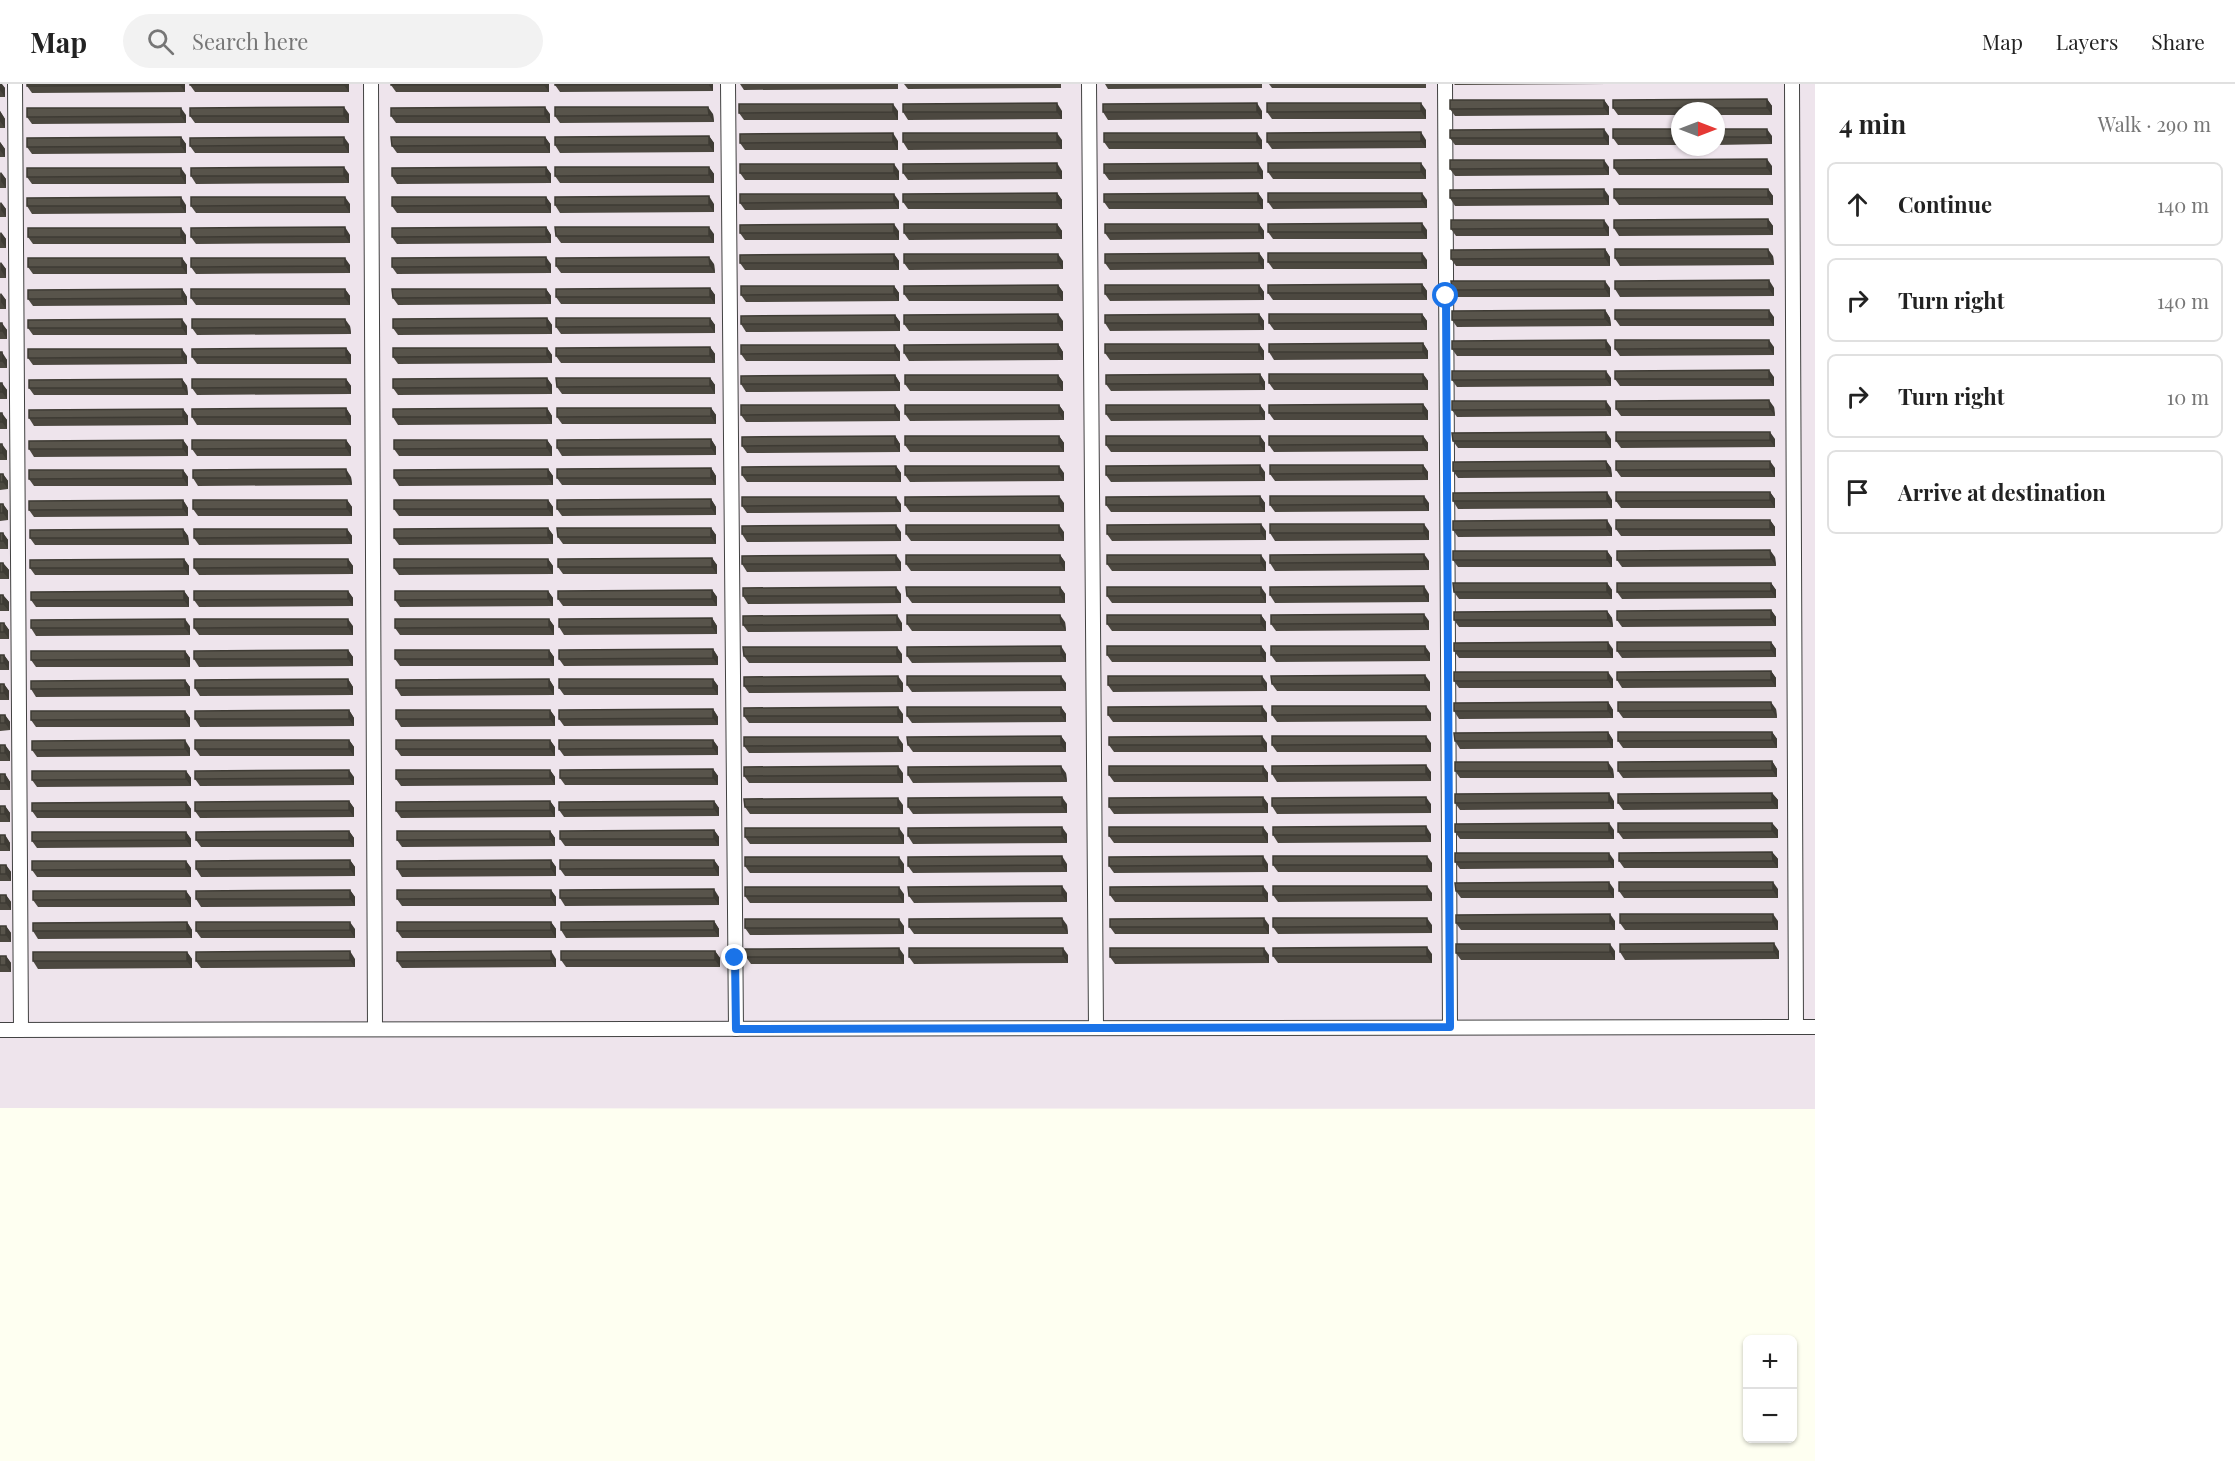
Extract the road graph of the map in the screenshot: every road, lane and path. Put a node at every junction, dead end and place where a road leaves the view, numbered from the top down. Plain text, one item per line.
1 (15, 84) edge
2 (371, 84) edge
3 (728, 84) edge
4 (1089, 84) edge
5 (1445, 84) edge
6 (1792, 84) edge
7 (1450, 1027) junction
8 (1796, 1027) junction
9 (1815, 1027) edge
10 (1095, 1028) junction
11 (375, 1029) junction
12 (736, 1029) junction
13 (0, 1030) edge
14 (21, 1030) junction

1 - 14 lane
2 - 11 lane
3 - 12 lane
4 - 10 lane
5 - 7 lane
6 - 8 lane
7 - 8 lane
7 - 10 lane
8 - 9 lane
10 - 12 lane
11 - 12 lane
11 - 14 lane
13 - 14 lane

